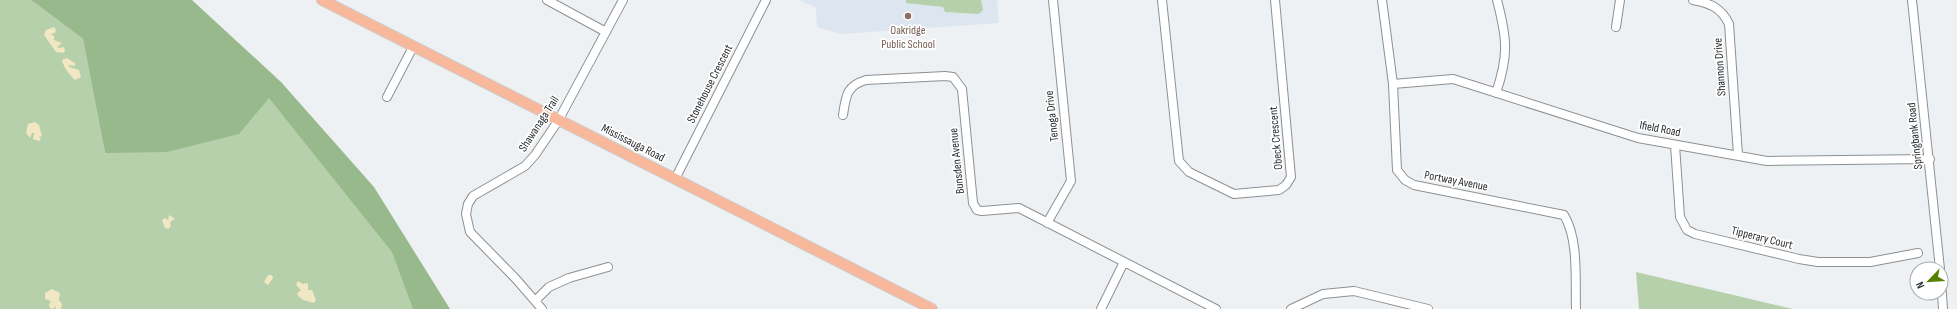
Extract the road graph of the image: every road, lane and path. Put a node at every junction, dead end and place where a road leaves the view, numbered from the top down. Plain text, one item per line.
1 (322, 0) edge
2 (547, 0) edge
3 (623, 0) edge
4 (766, 0) edge
5 (1052, 0) edge
6 (1162, 0) edge
7 (1275, 0) edge
8 (1382, 0) edge
9 (1497, 0) edge
10 (1620, 0) edge
11 (1693, 0) edge
12 (1912, 0) edge
13 (1616, 27) dead end
14 (606, 32) junction
15 (413, 46) junction
16 (1393, 84) junction
17 (1496, 93) junction
18 (387, 97) dead end
19 (843, 115) dead end
20 (558, 121) junction
21 (1675, 145) junction
22 (1738, 155) junction
23 (1930, 159) junction
24 (674, 179) junction
25 (1047, 223) junction
26 (1918, 253) dead end
27 (1939, 261) edge
28 (1124, 262) junction
29 (608, 267) dead end
30 (536, 300) junction
31 (542, 309) edge
32 (932, 309) edge
33 (1101, 309) edge
34 (1216, 309) edge
35 (1290, 309) edge
36 (1428, 309) edge
37 (1576, 309) edge

1 - 15 main road, Mississauga Road
2 - 14 street
3 - 14 street, Shawanaga Trail
4 - 24 street, Stonehouse Crescent
5 - 25 street, Tenoga Drive
6 - 7 street, Obeck Crescent
8 - 16 street, Portway Avenue
9 - 17 street
10 - 13 street
11 - 22 street, Shannon Drive
12 - 23 street, Springbank Road
14 - 20 street, Shawanaga Trail
15 - 18 street
15 - 20 main road, Mississauga Road
16 - 17 street, Ifield Road
16 - 37 street, Portway Avenue
17 - 21 street, Ifield Road
19 - 25 street, Bunsden Avenue
20 - 24 main road, Mississauga Road
20 - 30 street, Shawanaga Trail
21 - 22 street, Ifield Road
21 - 26 street, Tipperary Court
22 - 23 street, Ifield Road
23 - 27 street, Springbank Road
24 - 32 main road, Mississauga Road
25 - 28 street, Bunsden Avenue
28 - 33 street
28 - 34 street, Bunsden Avenue
29 - 30 street
30 - 31 street, Shawanaga Trail
35 - 36 street

